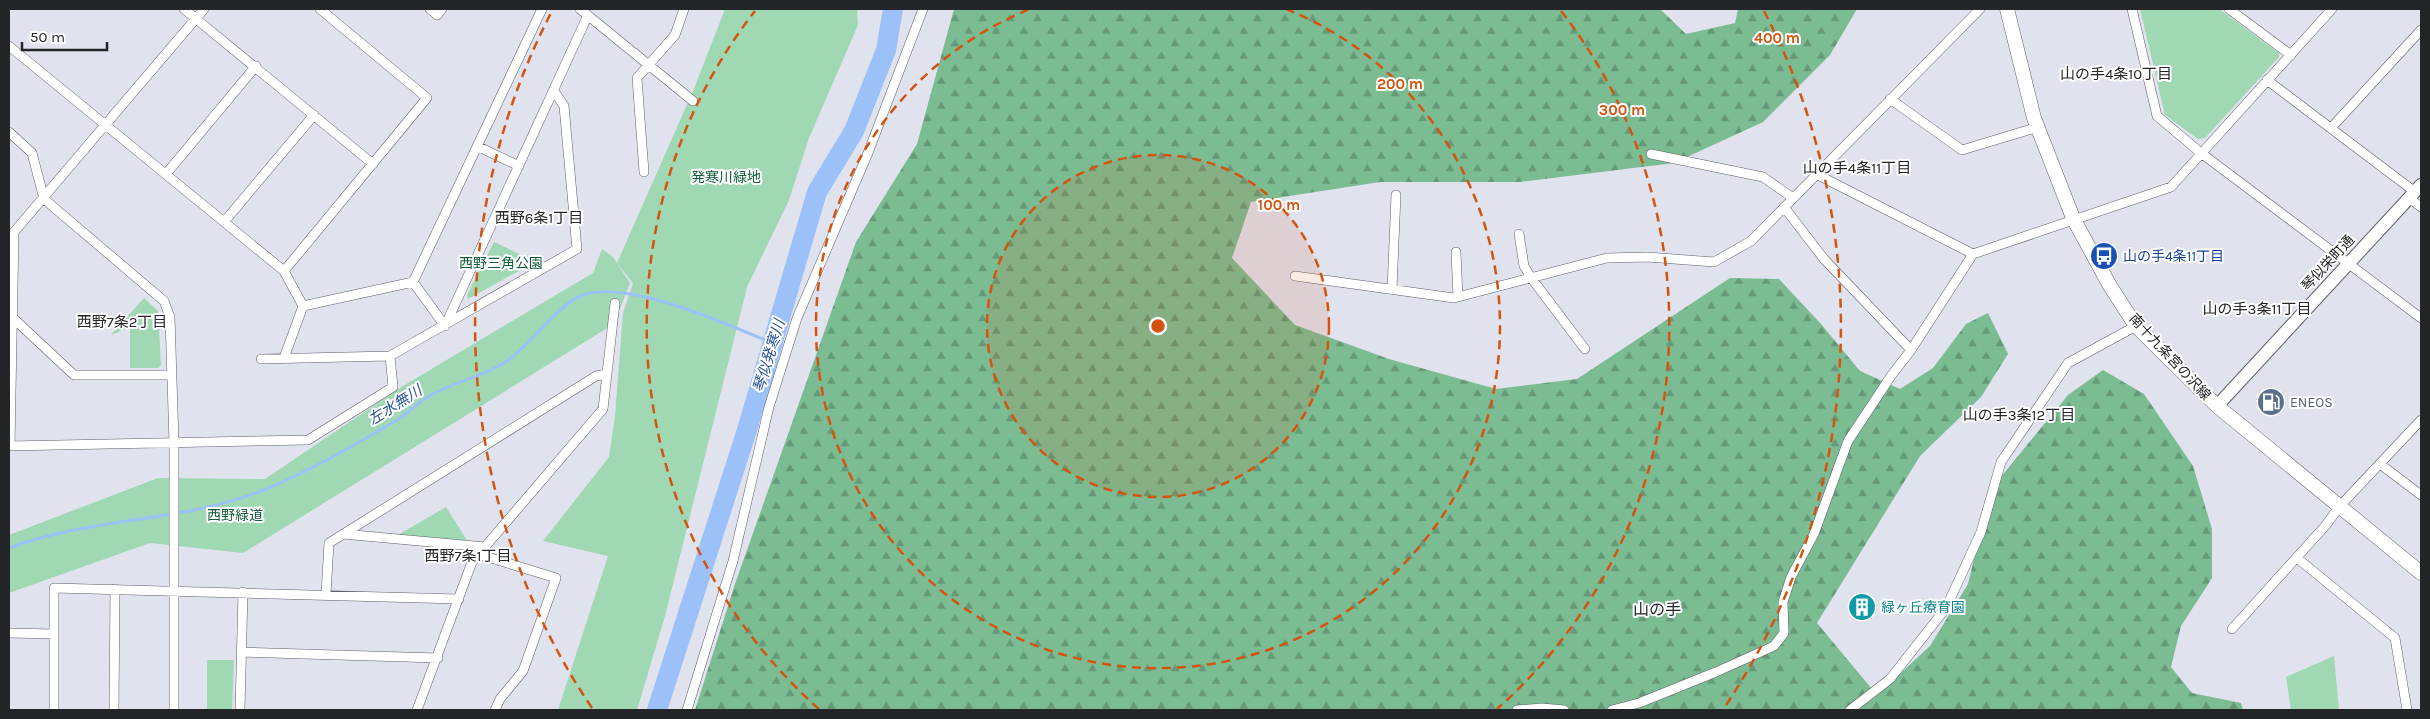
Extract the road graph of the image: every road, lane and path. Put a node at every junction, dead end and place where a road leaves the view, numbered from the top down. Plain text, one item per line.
1 (184, 9) edge
2 (204, 9) edge
3 (320, 9) edge
4 (430, 9) edge
5 (442, 9) edge
6 (542, 9) edge
7 (580, 9) edge
8 (684, 9) edge
9 (923, 9) edge
10 (1980, 9) edge
11 (2007, 9) edge
12 (2132, 9) edge
13 (2229, 9) edge
14 (2332, 9) edge
15 (588, 16) junction
16 (196, 19) junction
17 (2421, 30) edge
18 (9, 46) edge
19 (2290, 55) junction
20 (648, 65) junction
21 (256, 66) junction
22 (2267, 80) junction
23 (554, 91) junction
24 (1890, 99) junction
25 (694, 101) dead end
26 (314, 115) junction
27 (106, 124) junction
28 (2038, 127) junction
29 (2331, 128) junction
30 (9, 132) edge
31 (477, 146) junction
32 (2201, 153) junction
33 (1652, 154) dead end
34 (373, 164) junction
35 (519, 166) junction
36 (644, 172) dead end
37 (166, 174) junction
38 (1816, 174) junction
39 (2415, 192) edge
40 (1396, 195) dead end
41 (1793, 198) junction
42 (44, 199) junction
43 (2421, 207) edge
44 (1784, 208) junction
45 (2073, 218) junction
46 (224, 222) junction
47 (1520, 234) dead end
48 (1456, 252) dead end
49 (1973, 254) junction
50 (2348, 262) junction
51 (284, 271) junction
52 (1295, 276) dead end
53 (1532, 279) junction
54 (413, 282) junction
55 (1392, 289) junction
56 (1458, 297) junction
57 (615, 303) dead end
58 (303, 306) junction
59 (11, 318) edge
60 (2421, 318) edge
61 (445, 326) junction
62 (2136, 326) junction
63 (1585, 349) dead end
64 (1911, 350) junction
65 (390, 356) junction
66 (284, 358) junction
67 (261, 359) dead end
68 (607, 374) junction
69 (172, 375) junction
70 (2217, 406) junction
71 (2421, 420) edge
72 (174, 443) junction
73 (10, 446) edge
74 (2380, 464) junction
75 (2421, 495) edge
76 (2339, 507) junction
77 (343, 534) junction
78 (482, 550) junction
79 (2297, 558) junction
80 (2421, 573) edge
81 (115, 589) junction
82 (174, 590) junction
83 (243, 592) junction
84 (326, 594) junction
85 (459, 599) junction
86 (2232, 629) dead end
87 (9, 633) edge
88 (54, 634) junction
89 (241, 652) junction
90 (438, 658) junction
91 (54, 710) edge
92 (114, 710) edge
93 (174, 710) edge
94 (240, 710) edge
95 (417, 710) edge
96 (495, 710) edge
97 (686, 710) edge
98 (1517, 710) edge
99 (1564, 710) edge
100 (1612, 710) edge
101 (1850, 710) edge
102 (2407, 710) edge

1 - 16 street
2 - 16 street
3 - 34 street
4 - 5 street
6 - 31 street
7 - 15 street
8 - 20 street
9 - 97 street
10 - 24 street
11 - 28 main road, 南十九条宮の沢線
12 - 32 street
13 - 19 street
14 - 19 street
15 - 20 street
15 - 23 street
16 - 21 street
16 - 27 street
17 - 29 street
18 - 27 street
19 - 22 street
20 - 25 street
20 - 36 street
21 - 26 street
21 - 37 street
22 - 29 street
22 - 32 street
23 - 35 street
23 - 61 street
24 - 28 street
24 - 38 street
26 - 34 street
26 - 46 street
27 - 37 street
27 - 42 street
28 - 45 main road, 南十九条宮の沢線
29 - 39 street
30 - 42 street
31 - 35 street
31 - 54 street
32 - 45 street
32 - 50 street
33 - 41 street
34 - 51 street
35 - 61 street
37 - 46 street
38 - 41 street
38 - 49 street
39 - 43 street
39 - 50 street, 琴似栄町通
40 - 55 street
41 - 44 street
42 - 59 street
42 - 69 street
44 - 53 street
44 - 64 street
45 - 49 street
45 - 62 main road, 南十九条宮の沢線
46 - 51 street
47 - 53 street
48 - 56 street
49 - 64 street
50 - 60 street
50 - 70 street, 琴似栄町通
51 - 58 street
52 - 55 street
53 - 56 street
53 - 63 street
54 - 58 street
54 - 61 street
55 - 56 street
57 - 68 street
58 - 66 street
59 - 69 street
59 - 73 street
61 - 65 street
62 - 70 main road, 南十九条宮の沢線
62 - 101 street
64 - 100 street
65 - 66 street
65 - 72 street
66 - 67 street
68 - 77 street
68 - 78 street
69 - 72 street
70 - 76 main road, 南十九条宮の沢線
71 - 74 street
72 - 73 street
72 - 82 street
74 - 75 street
74 - 76 street
76 - 79 street
76 - 80 main road, 南十九条宮の沢線
77 - 78 street
77 - 84 street
78 - 85 street
78 - 96 street
79 - 86 street
79 - 102 street
81 - 82 street
81 - 88 street
81 - 92 street
82 - 83 street
82 - 93 street
83 - 84 street
83 - 89 street
84 - 85 street
85 - 90 street
87 - 88 street
88 - 91 street
89 - 90 street
89 - 94 street
90 - 95 street
98 - 99 street

